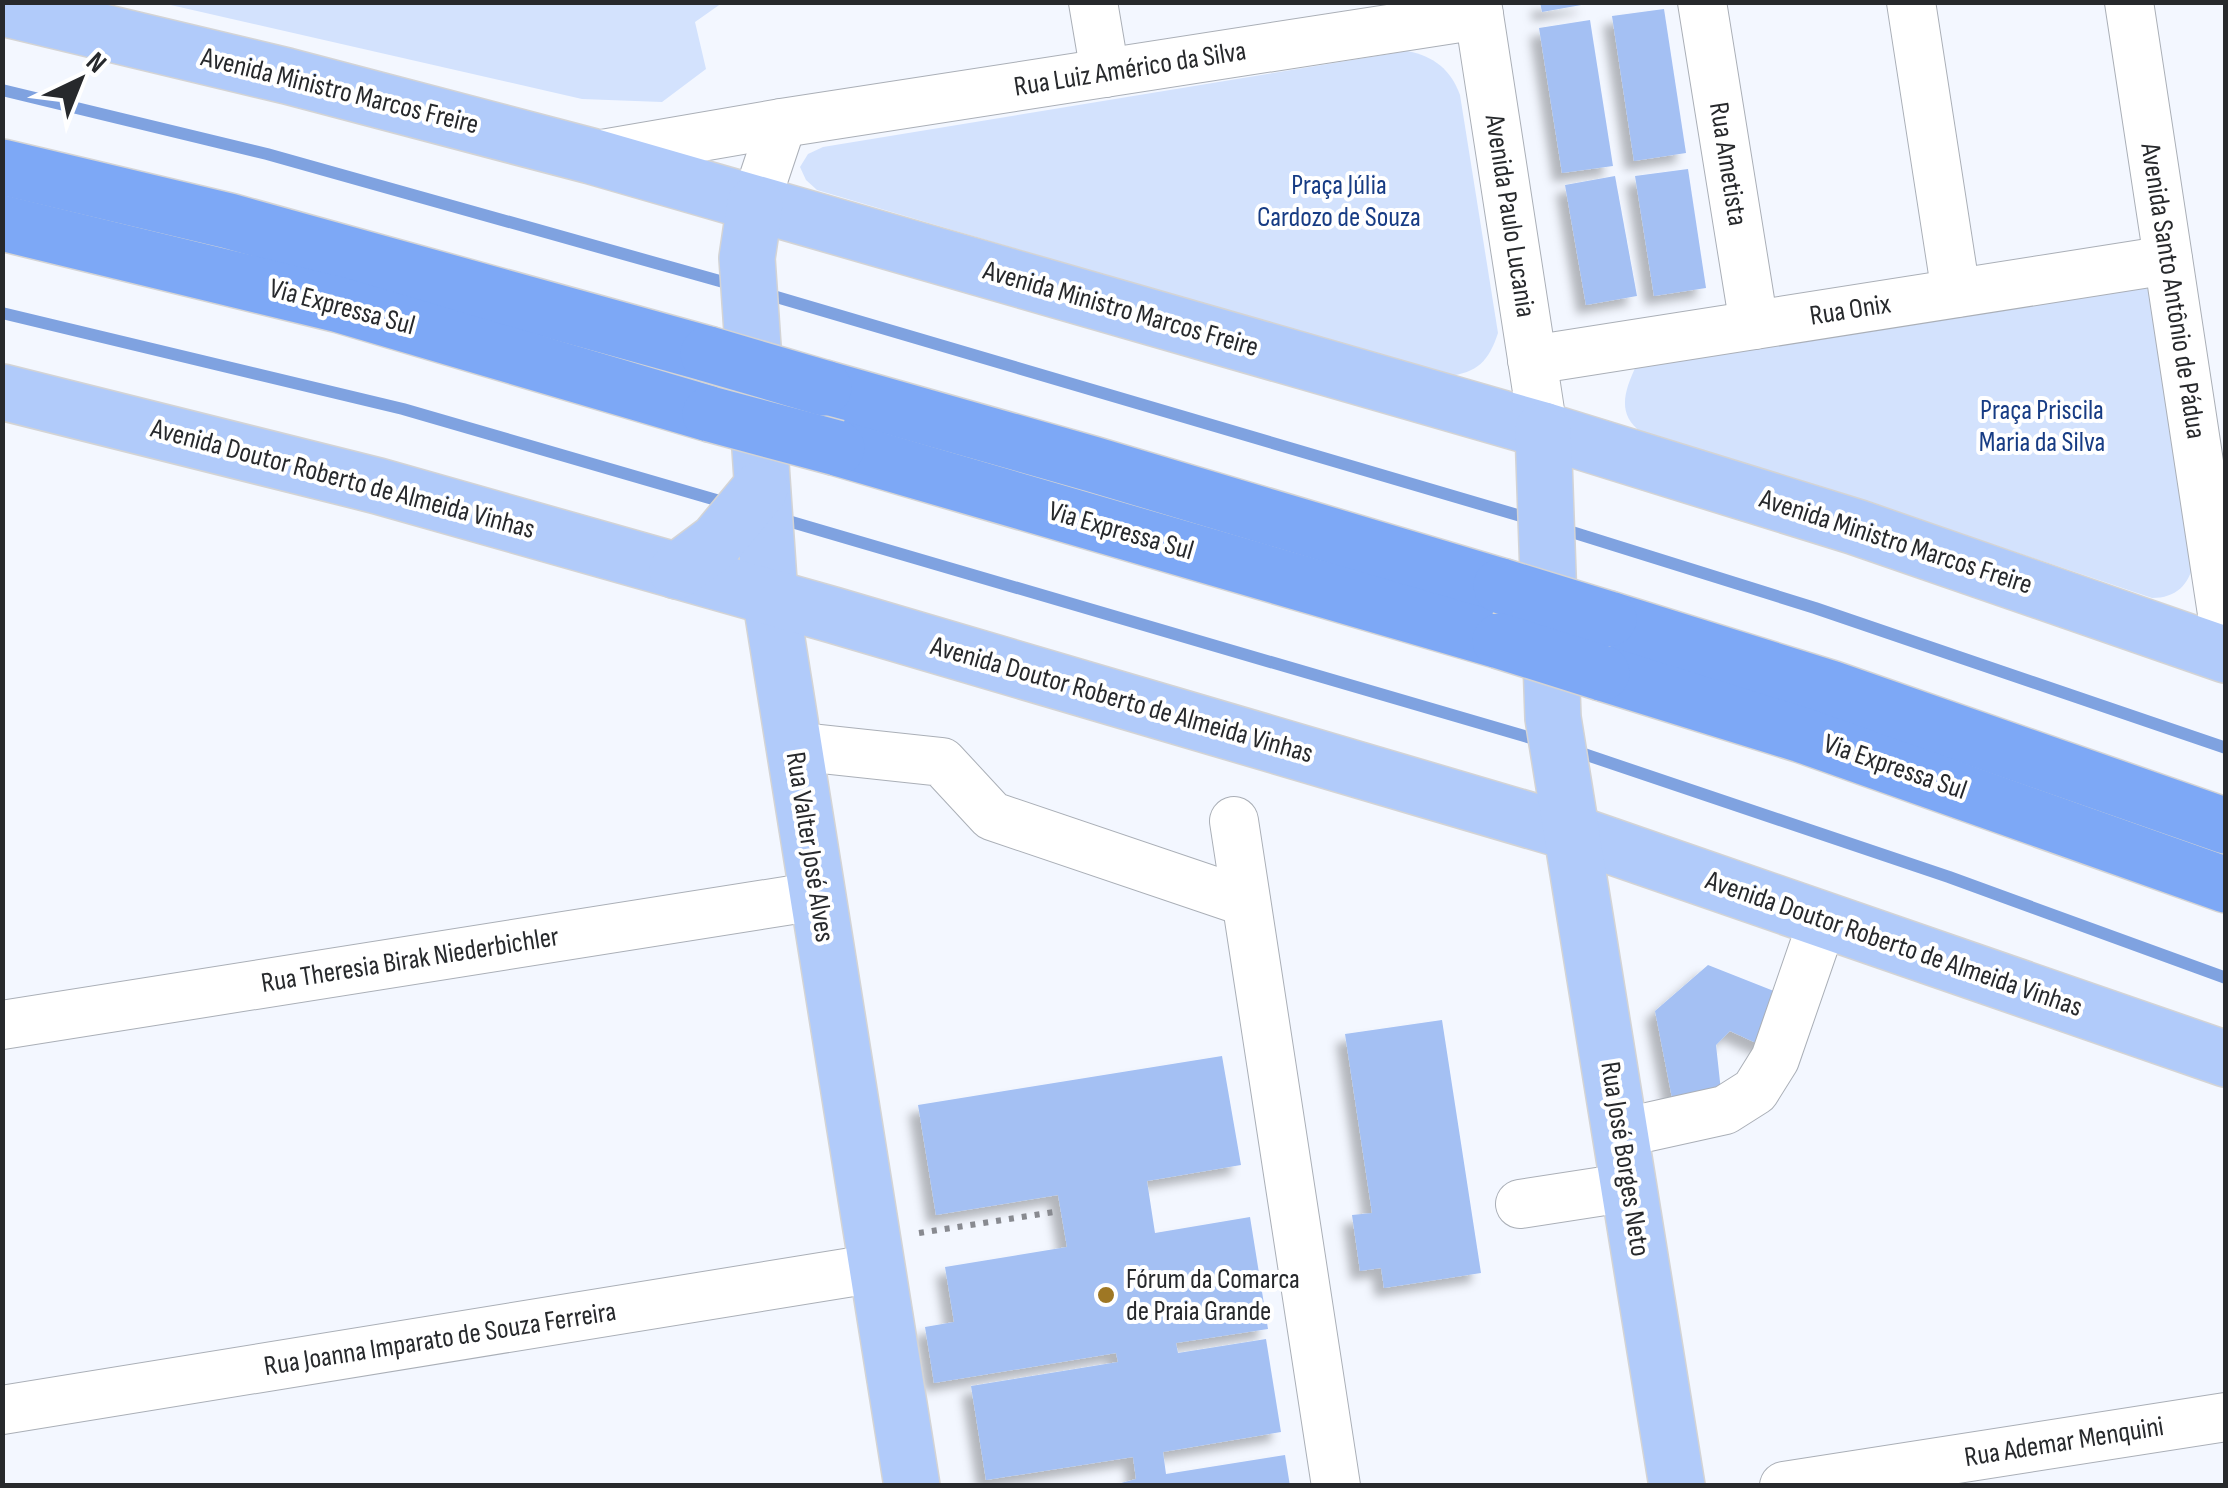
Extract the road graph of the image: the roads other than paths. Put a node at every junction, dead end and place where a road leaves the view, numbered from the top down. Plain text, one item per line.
1 (1093, 2) edge
2 (1702, 2) edge
3 (1912, 2) edge
4 (2129, 2) edge
5 (2, 8) edge
6 (1478, 9) edge
7 (1105, 73) junction
8 (782, 123) junction
9 (592, 156) junction
10 (2, 168) edge
11 (756, 204) junction
12 (2, 222) edge
13 (2168, 260) junction
14 (1956, 293) junction
15 (1754, 325) junction
16 (1532, 360) junction
17 (2, 392) edge
18 (1543, 430) junction
19 (755, 506) junction
20 (677, 571) junction
21 (770, 596) junction
22 (2226, 640) edge
23 (2226, 654) edge
24 (794, 746) junction
25 (1234, 821) dead end
26 (2226, 826) edge
27 (1573, 833) junction
28 (2226, 885) edge
29 (818, 896) junction
30 (1246, 902) junction
31 (1823, 920) junction
32 (2, 1026) edge
33 (2226, 1059) edge
34 (1622, 1133) junction
35 (1630, 1188) junction
36 (1520, 1204) dead end
37 (875, 1254) junction
38 (2, 1410) edge
39 (2226, 1417) edge
40 (912, 1486) edge
41 (1336, 1486) edge
42 (1678, 1486) edge
43 (1784, 1486) edge

1 - 7 street
2 - 15 street, Rua Ametista
3 - 14 street
4 - 13 street, Avenida Santo Antônio de Pádua
5 - 9 main road, Avenida Ministro Marcos Freire
6 - 7 street, Rua Luiz Américo da Silva
6 - 16 street, Avenida Paulo Lucania
7 - 8 street, Rua Luiz Américo da Silva
8 - 9 street, Rua Luiz Américo da Silva
8 - 11 street
9 - 11 main road, Avenida Ministro Marcos Freire
10 - 26 highway, Via Expressa Sul, bridge
11 - 18 main road, Avenida Ministro Marcos Freire
11 - 19 main road, Rua Valter José Alves
12 - 28 highway, Via Expressa Sul, bridge
13 - 14 street, Rua Onix
13 - 22 street, Avenida Santo Antônio de Pádua
14 - 15 street, Rua Onix
15 - 16 street, Rua Onix
16 - 18 street, Avenida Paulo Lucania
17 - 20 main road, Avenida Doutor Roberto de Almeida Vinhas
18 - 23 main road, Avenida Ministro Marcos Freire
18 - 27 main road, Rua José Borges Neto
19 - 20 main road
19 - 21 main road, Rua Valter José Alves
20 - 21 main road, Avenida Doutor Roberto de Almeida Vinhas
21 - 24 main road, Rua Valter José Alves
21 - 27 main road, Avenida Doutor Roberto de Almeida Vinhas
24 - 29 main road, Rua Valter José Alves
24 - 30 street
25 - 30 street
27 - 31 main road, Avenida Doutor Roberto de Almeida Vinhas
27 - 34 main road, Rua José Borges Neto
29 - 32 street, Rua Theresia Birak Niederbichler
29 - 37 main road, Rua Valter José Alves
30 - 41 street
31 - 33 main road, Avenida Doutor Roberto de Almeida Vinhas
31 - 34 street
34 - 35 main road, Rua José Borges Neto
35 - 36 street
35 - 42 main road, Rua José Borges Neto
37 - 38 street, Rua Joanna Imparato de Souza Ferreira
37 - 40 main road, Rua Valter José Alves
39 - 43 street, Rua Ademar Menquini

